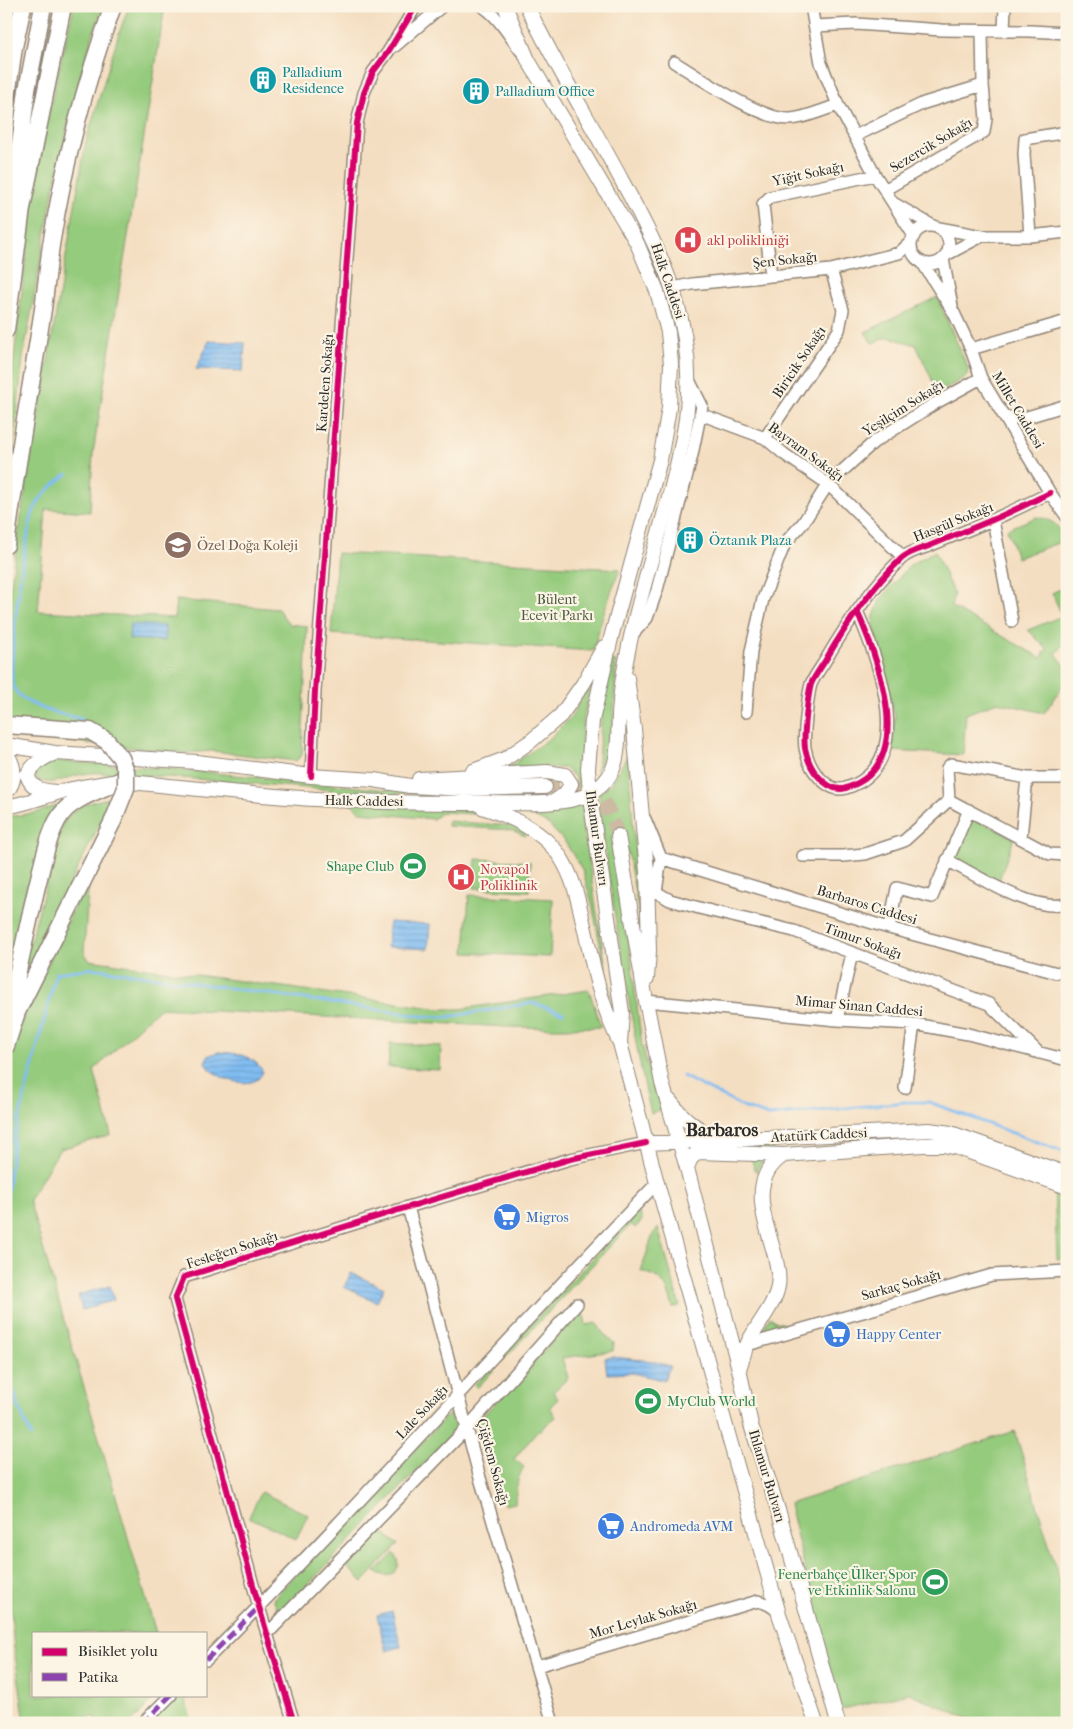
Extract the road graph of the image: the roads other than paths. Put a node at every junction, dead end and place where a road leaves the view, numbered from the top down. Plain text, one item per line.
1 (23, 6) edge
2 (43, 6) edge
3 (63, 6) edge
4 (113, 6) edge
5 (416, 6) edge
6 (442, 6) edge
7 (482, 6) edge
8 (505, 6) edge
9 (811, 6) edge
10 (1005, 6) edge
11 (531, 10) edge
12 (814, 26) junction
13 (1004, 31) junction
14 (982, 32) junction
15 (1067, 33) edge
16 (388, 52) junction
17 (528, 60) junction
18 (674, 62) dead end
19 (983, 85) junction
20 (6, 103) edge
21 (838, 105) junction
22 (1067, 132) edge
23 (855, 136) junction
24 (875, 175) junction
25 (886, 189) junction
26 (893, 204) junction
27 (936, 227) junction
28 (1067, 232) edge
29 (982, 236) junction
30 (1030, 236) junction
31 (913, 238) junction
32 (899, 253) junction
33 (945, 257) junction
34 (919, 260) junction
35 (6, 266) edge
36 (831, 270) junction
37 (771, 276) junction
38 (673, 288) junction
39 (954, 313) junction
40 (1067, 321) edge
41 (6, 330) edge
42 (972, 349) junction
43 (688, 378) junction
44 (981, 378) junction
45 (1067, 405) edge
46 (700, 414) junction
47 (1005, 417) junction
48 (765, 438) junction
49 (828, 484) junction
50 (1050, 493) junction
51 (1067, 517) edge
52 (993, 520) junction
53 (6, 545) edge
54 (903, 557) junction
55 (858, 611) junction
56 (1012, 621) dead end
57 (612, 634) junction
58 (630, 637) junction
59 (624, 669) junction
60 (746, 712) dead end
61 (6, 725) edge
62 (6, 745) edge
63 (6, 753) edge
64 (56, 753) junction
65 (311, 776) junction
66 (455, 777) junction
67 (1027, 778) junction
68 (1067, 778) edge
69 (374, 780) junction
70 (119, 781) junction
71 (545, 787) tunnel mouth
72 (6, 792) edge
73 (58, 792) junction
74 (590, 793) junction
75 (949, 800) junction
76 (554, 802) junction
77 (469, 803) junction
78 (6, 806) edge
79 (642, 810) junction
80 (969, 810) junction
81 (618, 836) tunnel mouth
82 (1021, 837) junction
83 (1067, 855) edge
84 (803, 856) dead end
85 (661, 858) junction
86 (947, 860) junction
87 (651, 893) junction
88 (1067, 904) edge
89 (890, 928) junction
90 (852, 953) junction
91 (1067, 971) edge
92 (646, 1001) junction
93 (838, 1020) junction
94 (914, 1024) junction
95 (6, 1028) edge
96 (620, 1043) junction
97 (6, 1046) edge
98 (1040, 1054) junction
99 (1067, 1060) edge
100 (905, 1088) dead end
101 (666, 1096) junction
102 (718, 1140) junction
103 (678, 1141) junction
104 (646, 1143) junction
105 (697, 1152) junction
106 (784, 1155) junction
107 (687, 1168) junction
108 (1067, 1174) edge
109 (657, 1183) junction
110 (1067, 1188) edge
111 (408, 1207) junction
112 (1067, 1271) edge
113 (577, 1304) dead end
114 (747, 1345) junction
115 (739, 1369) junction
116 (459, 1395) junction
117 (468, 1427) junction
118 (259, 1607) junction
119 (779, 1614) junction
120 (268, 1632) junction
121 (208, 1658) edge
122 (537, 1666) junction
123 (170, 1696) edge
124 (143, 1723) edge
125 (294, 1723) edge
126 (553, 1723) edge
127 (816, 1723) edge
128 (838, 1723) edge

1 - 20 highway
2 - 35 highway
3 - 41 highway
4 - 53 highway
5 - 16 street, Kardelen Sokağı
6 - 16 street
7 - 17 street
8 - 17 main road, Halk Caddesi
9 - 12 street
10 - 13 street
11 - 38 main road, Halk Caddesi
12 - 14 street
12 - 21 street
13 - 14 street
13 - 15 street
14 - 19 street, Sezercik Sokağı
16 - 65 street, Kardelen Sokağı
17 - 57 main road, Halk Caddesi
18 - 21 street
19 - 23 street
19 - 25 street, Sezercik Sokağı
21 - 23 street
22 - 30 street
23 - 24 street
24 - 25 street
24 - 37 street, Yiğit Sokağı
25 - 26 street
26 - 27 street
26 - 31 street
27 - 29 street
27 - 31 street
27 - 33 street
28 - 30 street
29 - 30 street
29 - 33 street
31 - 32 street, Şen Sokağı
31 - 34 street
32 - 34 street
32 - 36 street, Şen Sokağı
33 - 34 street
33 - 39 street
34 - 39 street
36 - 37 street, Şen Sokağı
36 - 48 street, Biricik Sokağı
37 - 38 street, Şen Sokağı
38 - 43 main road, Halk Caddesi
39 - 42 street, Millet Caddesi
40 - 42 street
42 - 44 street, Millet Caddesi
43 - 46 street
43 - 58 main road, Halk Caddesi
44 - 47 street, Millet Caddesi
44 - 49 street, Yeşilçim Sokağı
45 - 47 street
46 - 48 street, Bayram Sokağı
46 - 58 street
47 - 50 street, Millet Caddesi
48 - 49 street, Bayram Sokağı
49 - 54 street, Bayram Sokağı
49 - 60 street, Yeşilçim Sokağı
50 - 51 street, Millet Caddesi
50 - 52 street, Hasgül Sokağı
52 - 54 street, Hasgül Sokağı
52 - 56 street
54 - 55 street, Hasgül Sokağı
55 - 55 street, Hasgül Sokağı
57 - 66 main road
57 - 74 main road, Ihlamur Bulvarı
58 - 59 main road, Halk Caddesi
59 - 74 main road, Halk Caddesi
59 - 79 main road, Halk Caddesi
61 - 97 highway, bridge
62 - 64 main road
63 - 72 main road
64 - 65 main road
64 - 73 main road
65 - 69 main road
66 - 69 main road
66 - 76 main road
67 - 68 street
67 - 75 street
67 - 82 street
69 - 71 main road
70 - 73 main road, Halk Caddesi
70 - 77 main road, Halk Caddesi
70 - 95 highway
73 - 78 main road, Halk Caddesi
74 - 76 main road, Halk Caddesi
74 - 96 main road, Ihlamur Bulvarı
75 - 80 street
75 - 84 street
76 - 77 main road, Halk Caddesi
77 - 96 main road, Ihlamur Bulvarı
79 - 85 street
79 - 87 main road, Halk Caddesi
80 - 82 street
80 - 86 street
81 - 92 main road
82 - 83 street
85 - 87 street
85 - 89 street, Barbaros Caddesi
86 - 88 street
86 - 89 street
87 - 90 street, Timur Sokağı
87 - 92 main road, Halk Caddesi
89 - 91 street, Barbaros Caddesi
90 - 93 street
90 - 98 street, Timur Sokağı
92 - 93 street, Mimar Sinan Caddesi
92 - 101 main road
93 - 94 street, Mimar Sinan Caddesi
94 - 98 street, Mimar Sinan Caddesi
94 - 100 street
96 - 104 main road, Ihlamur Bulvarı
98 - 99 street, Mimar Sinan Caddesi
101 - 102 main road
101 - 103 main road
102 - 103 main road, Atatürk Caddesi
102 - 108 main road, Atatürk Caddesi
103 - 104 main road, Atatürk Caddesi
103 - 105 main road
103 - 107 main road, Ihlamur Bulvarı
104 - 109 main road, Ihlamur Bulvarı
104 - 111 street, Fesleğen Sokağı
105 - 106 main road, Atatürk Caddesi
105 - 107 main road
106 - 110 main road, Atatürk Caddesi
106 - 114 main road
107 - 115 main road, Ihlamur Bulvarı
109 - 116 street, Lale Sokağı
109 - 119 main road, Ihlamur Bulvarı
111 - 116 street, Çiğdem Sokağı
111 - 118 street, Fesleğen Sokağı
112 - 114 street, Sarkaç Sokağı
113 - 117 street
114 - 115 main road
115 - 128 main road, Ihlamur Bulvarı
116 - 117 street, Çiğdem Sokağı
116 - 118 street, Lale Sokağı
117 - 120 street
117 - 122 street, Çiğdem Sokağı
118 - 120 street, Fesleğen Sokağı
118 - 121 street, Lale Sokağı
119 - 122 street, Mor Leylak Sokağı
119 - 127 main road, Ihlamur Bulvarı
120 - 125 street, Fesleğen Sokağı
122 - 126 street, Çiğdem Sokağı
123 - 124 street

